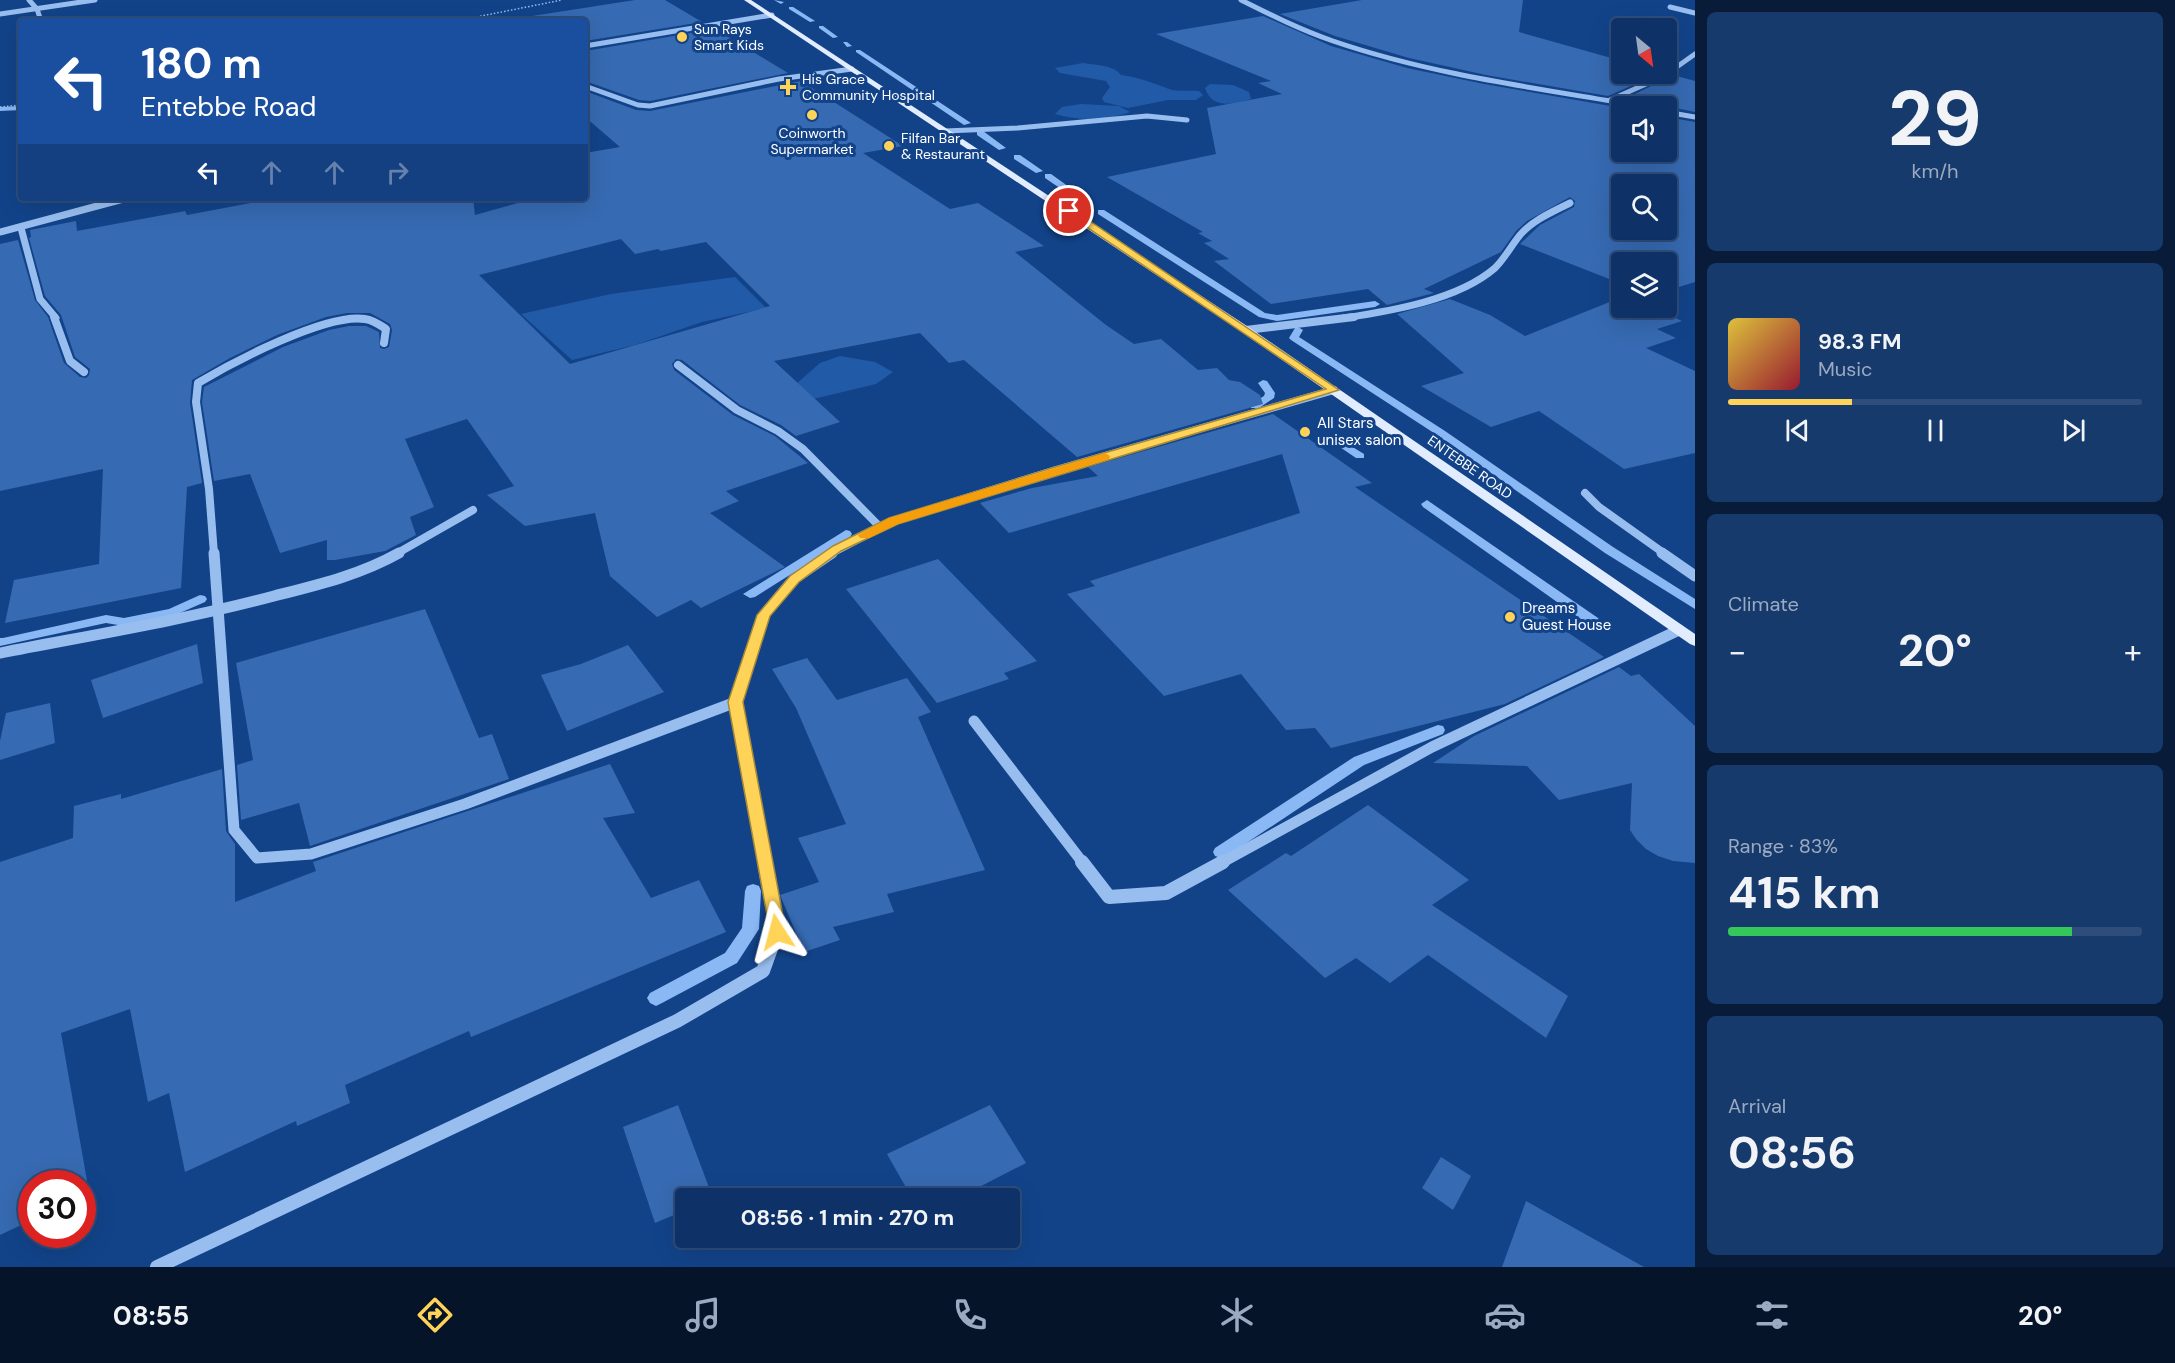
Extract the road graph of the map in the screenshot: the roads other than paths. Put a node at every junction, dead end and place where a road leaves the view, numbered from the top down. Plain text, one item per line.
1 (29, 0) edge
2 (95, 0) edge
3 (747, 0) edge
4 (1242, 0) edge
5 (1670, 8) dead end
6 (37, 9) junction
7 (1695, 13) edge
8 (0, 14) edge
9 (772, 15) junction
10 (40, 18) edge
11 (588, 46) edge
12 (1695, 54) edge
13 (852, 69) junction
14 (588, 87) edge
15 (1609, 101) joint
16 (1677, 114) edge
17 (1695, 117) edge
18 (1187, 120) dead end
19 (945, 131) junction
20 (116, 201) edge
21 (1570, 202) dead end
22 (21, 228) junction
23 (0, 232) edge
24 (1246, 330) junction
25 (384, 343) dead end
26 (678, 365) dead end
27 (84, 372) dead end
28 (1334, 390) junction
29 (1586, 493) dead end
30 (473, 510) dead end
31 (880, 527) junction
32 (1695, 576) edge
33 (217, 611) junction
34 (1679, 630) junction
35 (1695, 641) edge
36 (0, 653) edge
37 (736, 702) junction
38 (974, 721) dead end
39 (157, 1267) edge

1 - 6 street
2 - 6 street
3 - 9 main road, ENTEBBE ROAD
4 - 15 street
5 - 7 street
6 - 8 street
6 - 10 street
9 - 11 street
9 - 13 main road, ENTEBBE ROAD
12 - 15 street
13 - 14 street
13 - 19 main road, ENTEBBE ROAD
16 - 17 street
18 - 19 street
19 - 24 main road, ENTEBBE ROAD
20 - 22 street
21 - 24 street
22 - 23 street
22 - 27 street
24 - 28 main road, ENTEBBE ROAD
25 - 33 street
26 - 31 street
28 - 31 street
28 - 34 main road, ENTEBBE ROAD
29 - 32 street
30 - 33 street
31 - 37 street
33 - 36 street
33 - 37 street
34 - 35 main road, ENTEBBE ROAD
34 - 38 street
37 - 39 street

